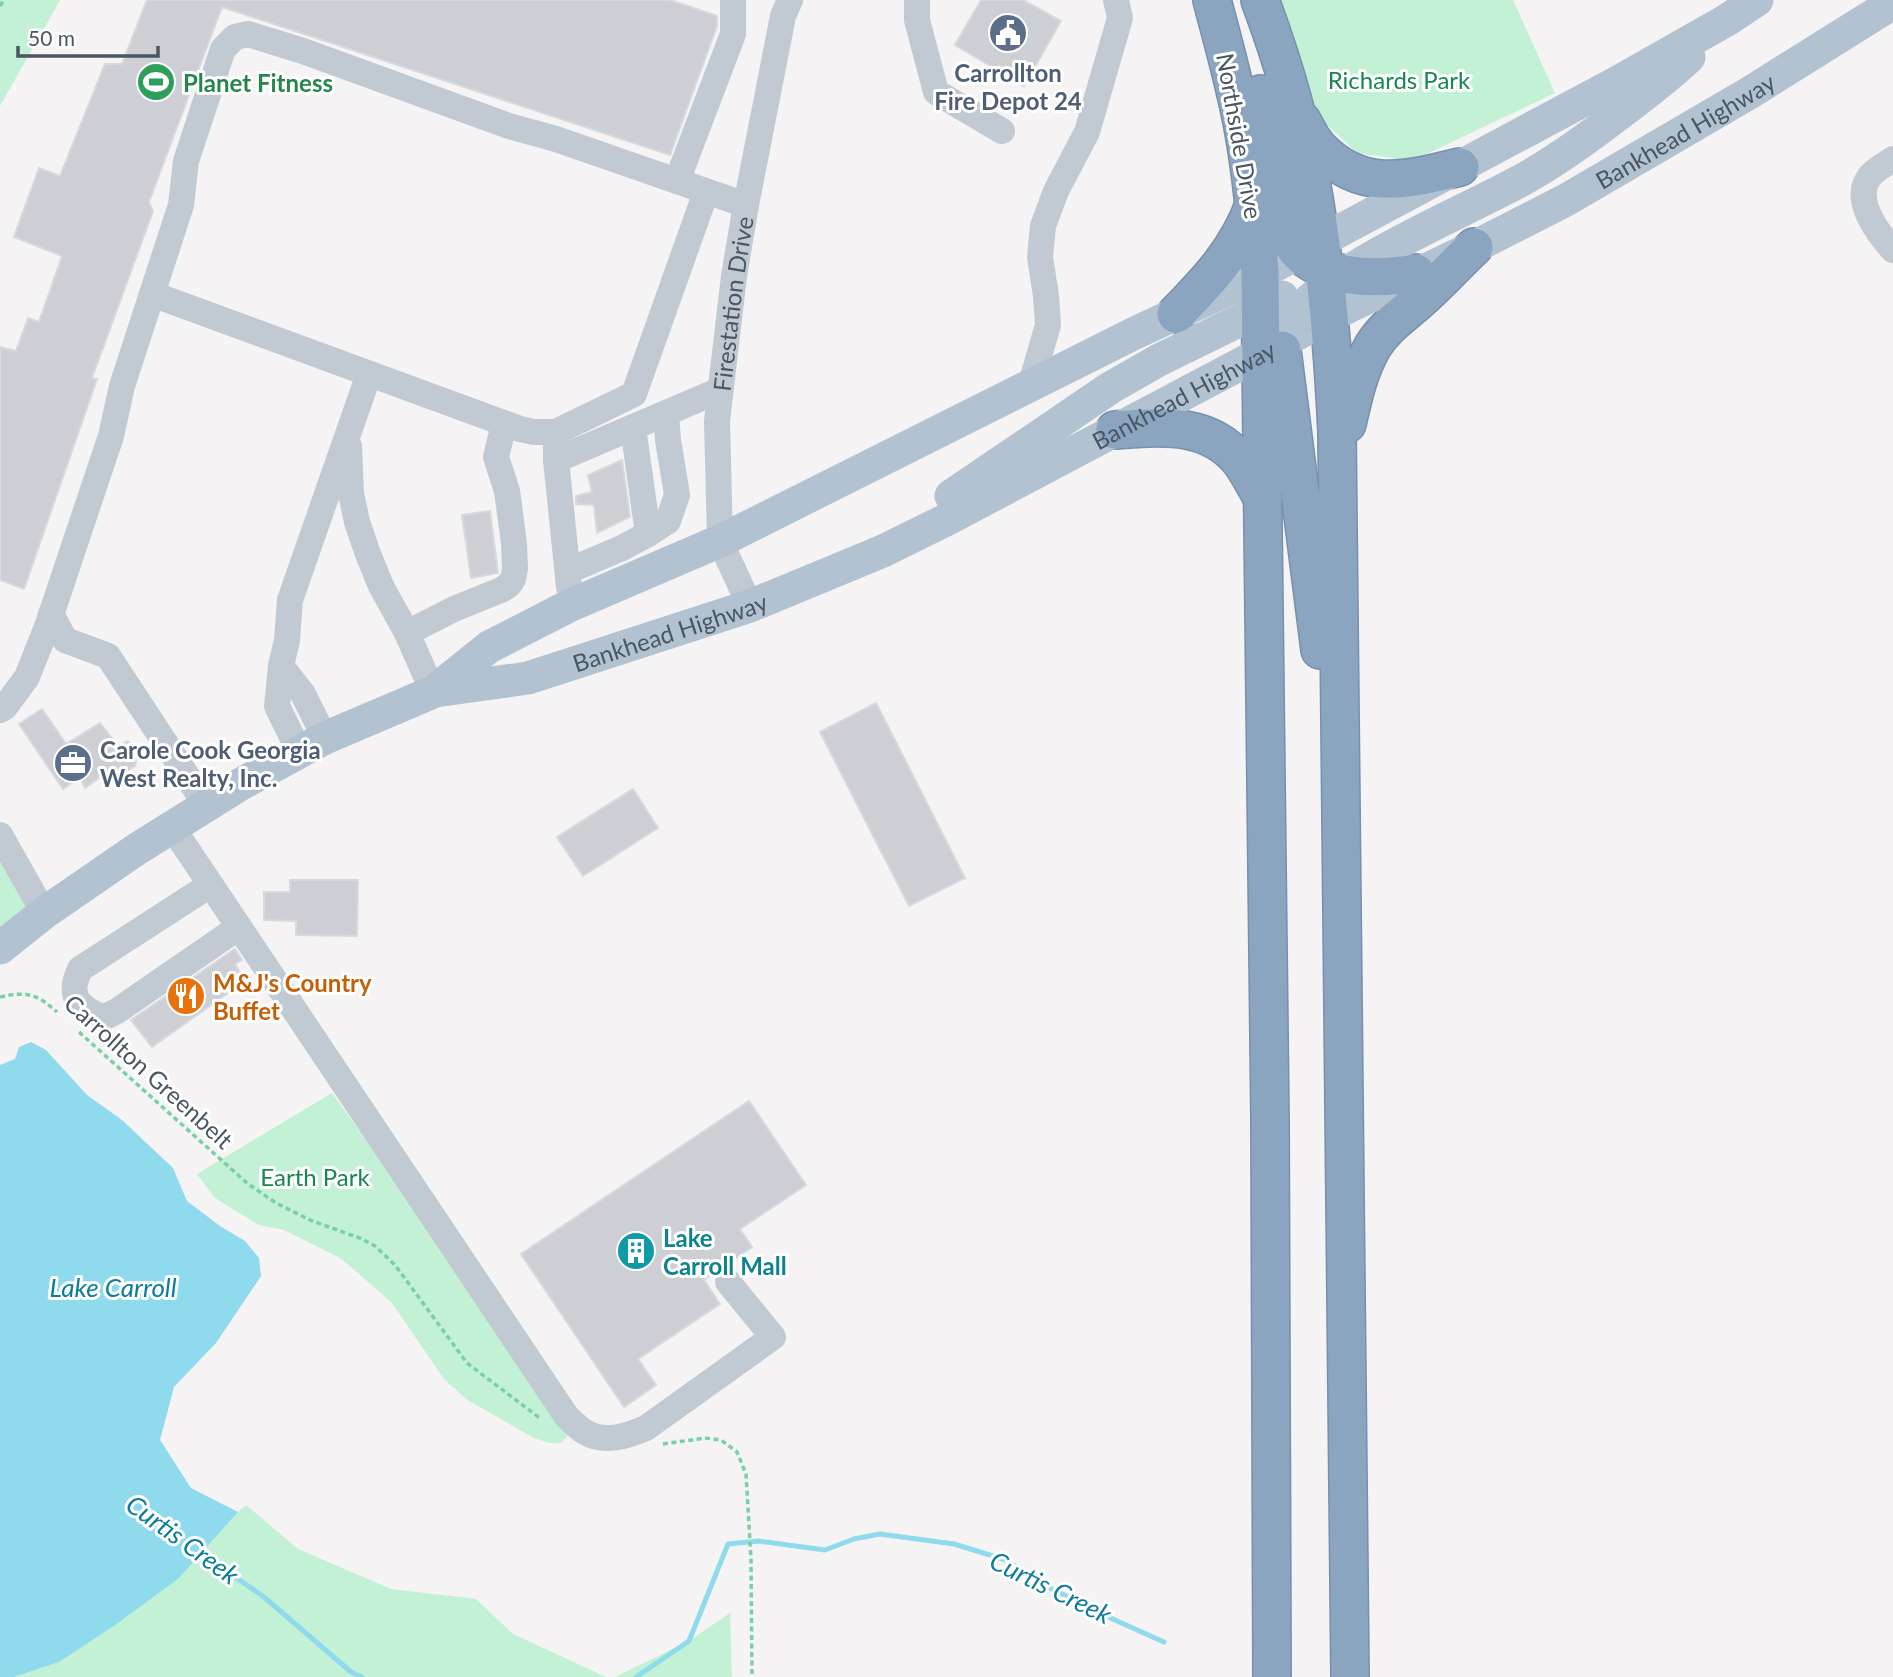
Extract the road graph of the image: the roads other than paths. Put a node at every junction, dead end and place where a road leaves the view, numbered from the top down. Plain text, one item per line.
1 (733, 0) edge
2 (790, 0) edge
3 (917, 0) edge
4 (1116, 0) edge
5 (1212, 0) edge
6 (1231, 0) edge
7 (1261, 0) edge
8 (1758, 0) edge
9 (1854, 0) edge
10 (1893, 2) edge
11 (1727, 20) junction
12 (1804, 59) junction
13 (1295, 109) junction
14 (1002, 131) dead end
15 (1893, 159) edge
16 (1460, 167) junction
17 (677, 181) junction
18 (706, 191) junction
19 (1254, 204) junction
20 (746, 205) junction
21 (1474, 247) junction
22 (1893, 250) edge
23 (1322, 272) junction
24 (1416, 273) joint
25 (152, 293) junction
26 (1176, 314) junction
27 (1270, 318) junction
28 (369, 374) junction
29 (1030, 387) junction
30 (720, 390) junction
31 (649, 421) junction
32 (504, 424) junction
33 (349, 430) junction
34 (1115, 430) junction
35 (556, 432) junction
36 (556, 460) junction
37 (1337, 462) junction
38 (1263, 499) junction
39 (648, 534) junction
40 (720, 541) junction
41 (864, 559) junction
42 (568, 571) junction
43 (571, 605) junction
44 (750, 606) junction
45 (51, 614) junction
46 (407, 633) junction
47 (433, 692) junction
48 (0, 710) edge
49 (312, 745) junction
50 (206, 805) junction
51 (172, 827) junction
52 (0, 835) edge
53 (1341, 848) junction
54 (211, 885) junction
55 (44, 913) junction
56 (239, 927) junction
57 (0, 948) edge
58 (728, 1282) dead end
59 (1272, 1677) edge
60 (1350, 1677) edge

1 - 17 street
2 - 20 street, Firestation Drive
3 - 14 street
4 - 29 street
5 - 19 highway, Northside Drive
6 - 23 highway
7 - 13 highway, Northside Drive
8 - 11 main road, Bankhead Highway
9 - 12 main road
10 - 12 main road, Bankhead Highway
11 - 16 main road, Bankhead Highway
11 - 23 main road
12 - 21 main road, Bankhead Highway
13 - 16 highway
13 - 23 highway, Northside Drive
15 - 22 street
16 - 23 main road, Bankhead Highway
17 - 18 street
17 - 25 street
18 - 20 street
18 - 35 street
19 - 26 highway
19 - 27 highway, Northside Drive
20 - 30 street, Firestation Drive
21 - 24 main road, Bankhead Highway
21 - 37 highway
23 - 24 highway
23 - 27 main road, Bankhead Highway
23 - 27 main road, Bankhead Highway
23 - 37 highway
25 - 28 street
25 - 45 street
26 - 27 main road, Bankhead Highway
26 - 29 main road, Bankhead Highway
27 - 34 main road, Bankhead Highway
27 - 38 highway
27 - 41 main road
27 - 53 highway
28 - 32 street
28 - 33 street
29 - 40 main road, Bankhead Highway
30 - 31 street
30 - 40 street, Firestation Drive
31 - 36 street
31 - 39 street
31 - 39 street
32 - 35 street
32 - 46 street
33 - 46 street
33 - 49 street
34 - 38 highway
34 - 41 main road, Bankhead Highway
35 - 36 street
36 - 42 street
37 - 53 highway
38 - 59 highway
39 - 42 street
40 - 43 main road, Bankhead Highway
40 - 44 street, Firestation Drive
41 - 44 main road, Bankhead Highway
42 - 43 street
43 - 47 main road, Bankhead Highway
44 - 47 main road, Bankhead Highway
45 - 48 street
45 - 50 street
46 - 47 street
47 - 49 main road, Bankhead Highway
49 - 50 main road, Bankhead Highway
50 - 51 main road, Bankhead Highway
51 - 54 street
51 - 55 main road, Bankhead Highway
52 - 55 street
53 - 60 highway
54 - 56 street
54 - 56 street
55 - 57 main road, Bankhead Highway
56 - 58 street

